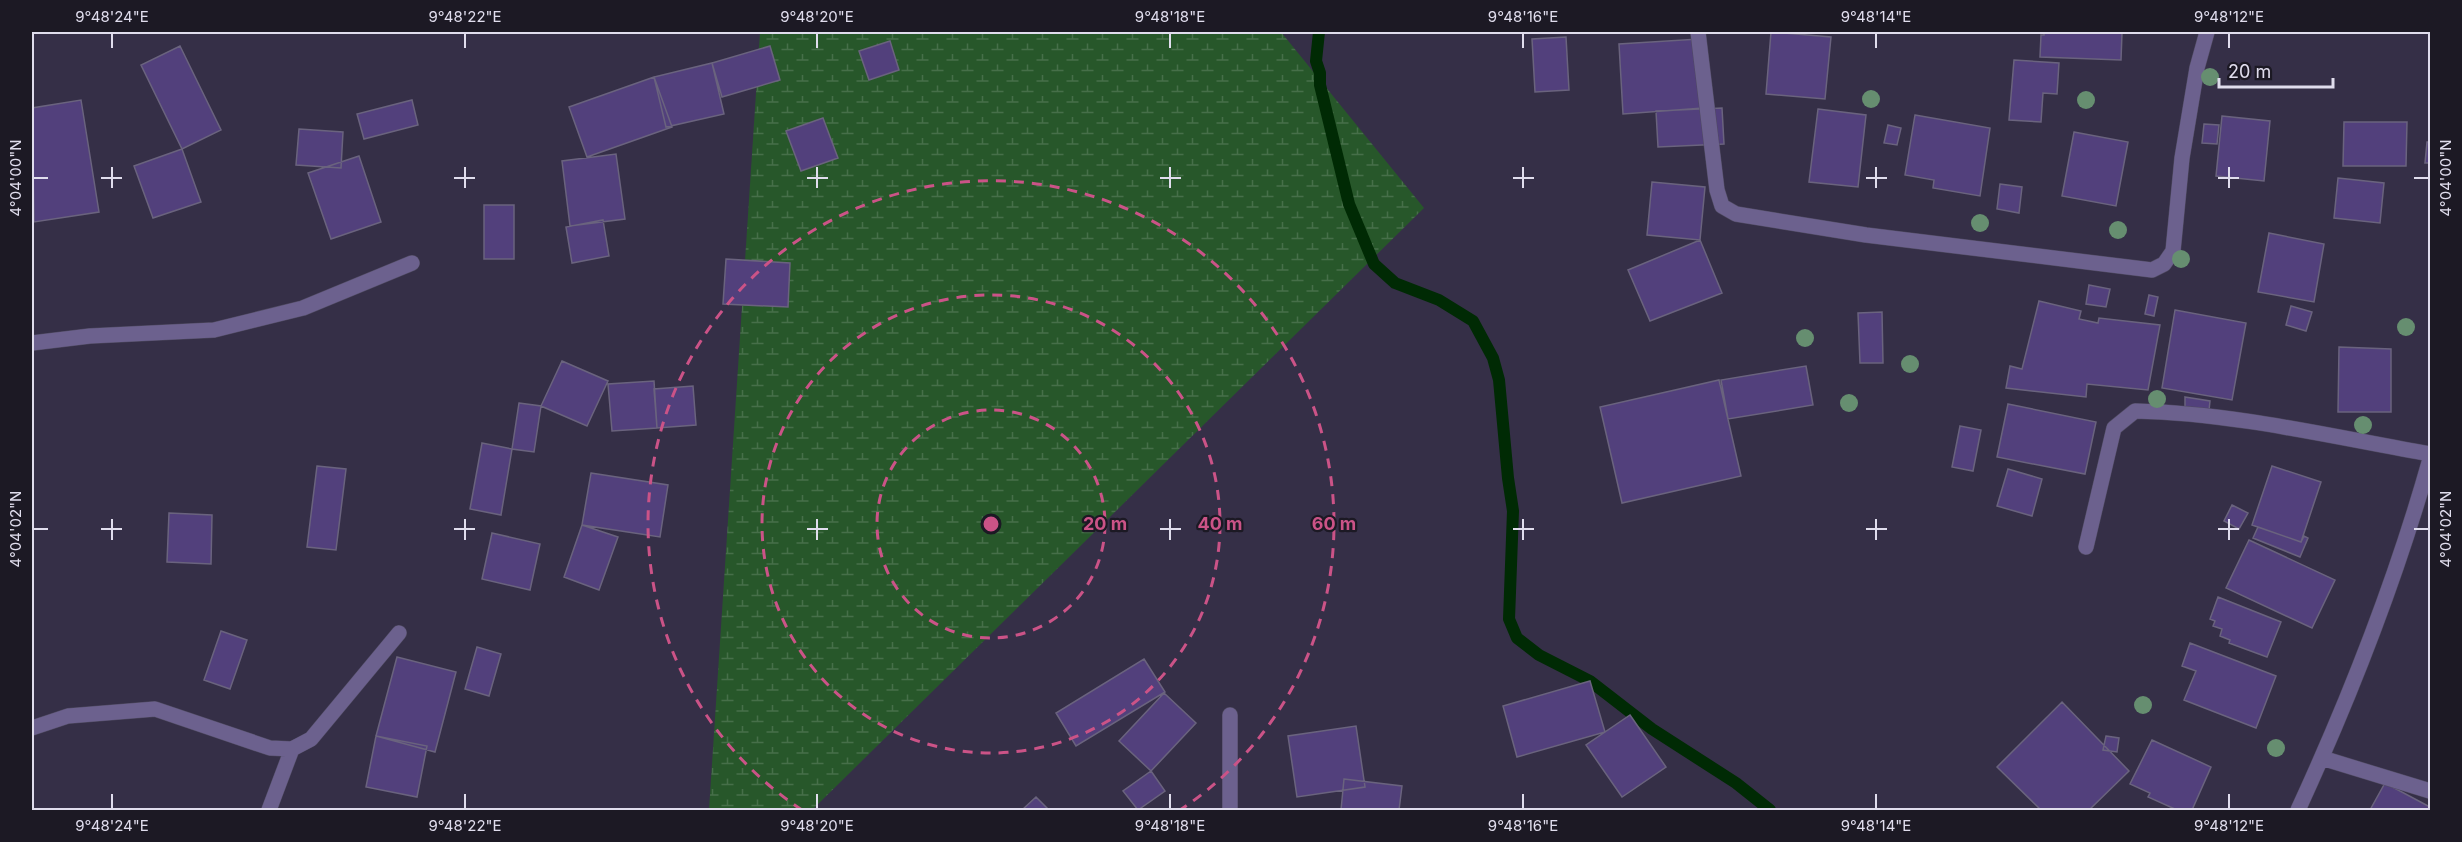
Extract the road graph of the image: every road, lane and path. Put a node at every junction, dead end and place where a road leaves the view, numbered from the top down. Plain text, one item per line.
1 (1698, 32) edge
2 (2207, 32) edge
3 (412, 262) dead end
4 (32, 343) edge
5 (2430, 454) edge
6 (2430, 459) edge
7 (2086, 547) dead end
8 (399, 633) dead end
9 (1230, 716) dead end
10 (32, 729) edge
11 (292, 749) junction
12 (2322, 758) junction
13 (2430, 791) edge
14 (269, 810) edge
15 (1230, 810) edge
16 (2298, 810) edge

1 - 2 street
3 - 4 street
5 - 7 street
6 - 12 street
8 - 11 street
9 - 15 street
10 - 11 street
11 - 14 street
12 - 13 street
12 - 16 street

